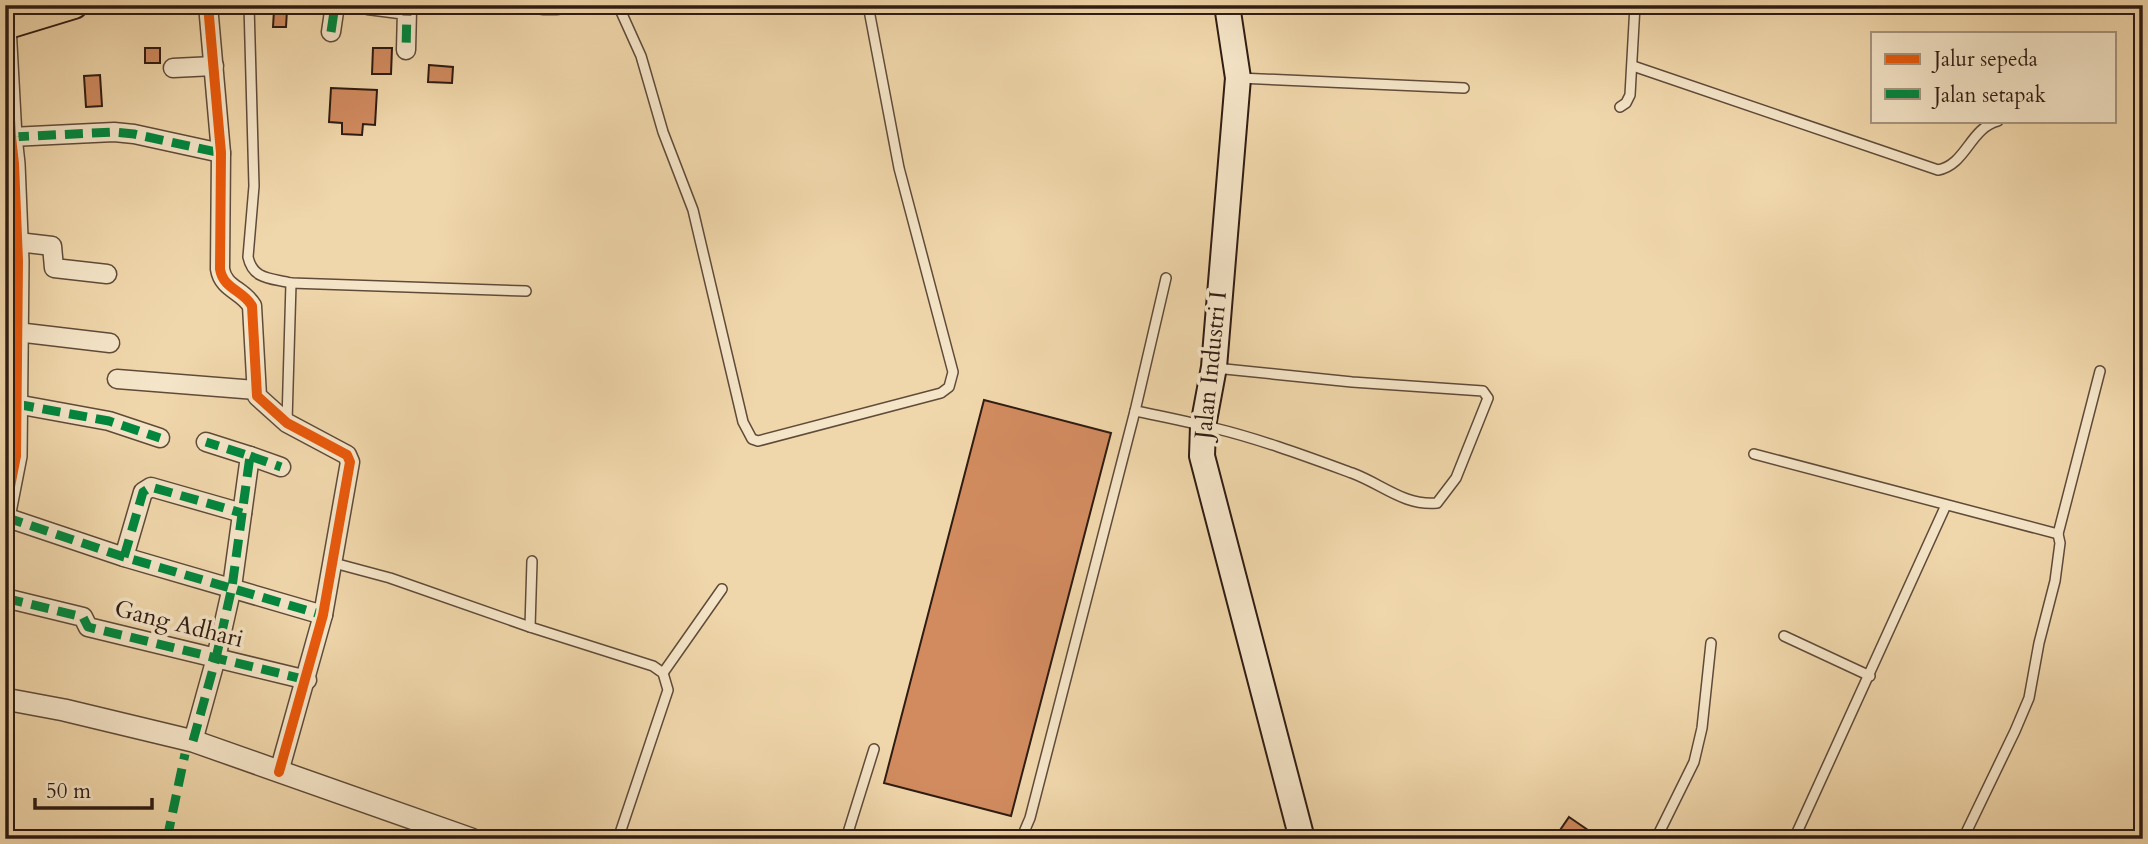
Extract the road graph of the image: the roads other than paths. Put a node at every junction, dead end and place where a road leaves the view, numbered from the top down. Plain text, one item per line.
1 (74, 5) edge
2 (208, 5) edge
3 (249, 5) edge
4 (335, 5) edge
5 (368, 5) edge
6 (543, 5) edge
7 (557, 5) edge
8 (618, 5) edge
9 (868, 5) edge
10 (1227, 5) edge
11 (1635, 5) edge
12 (5, 26) edge
13 (331, 32) dead end
14 (406, 50) dead end
15 (214, 66) junction
16 (1633, 66) junction
17 (173, 68) dead end
18 (1238, 78) junction
19 (1464, 88) dead end
20 (1620, 107) dead end
21 (1992, 122) edge
22 (10, 137) junction
23 (221, 153) junction
24 (18, 242) junction
25 (107, 274) dead end
26 (1166, 278) dead end
27 (291, 283) junction
28 (526, 291) dead end
29 (11, 305) edge
30 (17, 332) junction
31 (110, 343) dead end
32 (1214, 367) junction
33 (2100, 370) dead end
34 (117, 379) dead end
35 (256, 390) junction
36 (16, 404) junction
37 (1135, 411) junction
38 (287, 423) junction
39 (1203, 426) junction
40 (160, 438) dead end
41 (206, 442) dead end
42 (1754, 454) dead end
43 (250, 456) junction
44 (281, 467) dead end
45 (1947, 505) junction
46 (5, 512) edge
47 (242, 513) junction
48 (5, 517) edge
49 (2058, 534) junction
50 (124, 557) junction
51 (532, 561) dead end
52 (334, 563) junction
53 (232, 587) junction
54 (722, 589) dead end
55 (5, 598) edge
56 (323, 615) junction
57 (530, 627) junction
58 (1784, 635) dead end
59 (1711, 643) dead end
60 (216, 659) junction
61 (663, 673) junction
62 (1870, 676) junction
63 (307, 680) junction
64 (5, 699) edge
65 (193, 741) junction
66 (874, 749) dead end
67 (279, 772) junction
68 (471, 839) edge
69 (618, 839) edge
70 (846, 839) edge
71 (1021, 839) edge
72 (1303, 839) edge
73 (1656, 839) edge
74 (1794, 839) edge
75 (1963, 839) edge

1 - 12 main road
2 - 15 street
3 - 27 lane
4 - 13 street
5 - 14 street
6 - 7 street
8 - 9 lane
10 - 18 main road, Jalan Industri I
11 - 16 lane
12 - 22 street
15 - 17 street
15 - 23 street
16 - 20 lane
16 - 21 lane
18 - 19 lane
18 - 32 main road, Jalan Industri I
22 - 23 street
22 - 24 street
23 - 35 street
24 - 25 street
24 - 29 street
26 - 37 lane
27 - 28 lane
27 - 38 lane
29 - 30 street
30 - 31 street
30 - 36 street
32 - 39 main road, Jalan Industri I
32 - 39 lane
33 - 49 lane
34 - 35 street
35 - 38 street
36 - 40 street
36 - 46 street
37 - 39 lane
37 - 71 lane
38 - 52 street
39 - 72 main road, Jalan Industri I
41 - 43 street
42 - 45 lane
43 - 44 street
43 - 47 street
45 - 49 lane
45 - 62 lane
47 - 50 street
47 - 53 street
48 - 50 street
49 - 75 lane
50 - 53 street
51 - 57 lane
52 - 56 street
52 - 57 lane
53 - 56 street
53 - 60 street
54 - 61 lane
55 - 60 street, Gang Adhari
56 - 63 street
57 - 61 lane
58 - 62 lane
59 - 73 lane
60 - 63 street, Gang Adhari
60 - 65 street
61 - 69 lane
62 - 74 lane
63 - 67 street
64 - 65 street
65 - 67 street
66 - 70 lane
67 - 68 street

